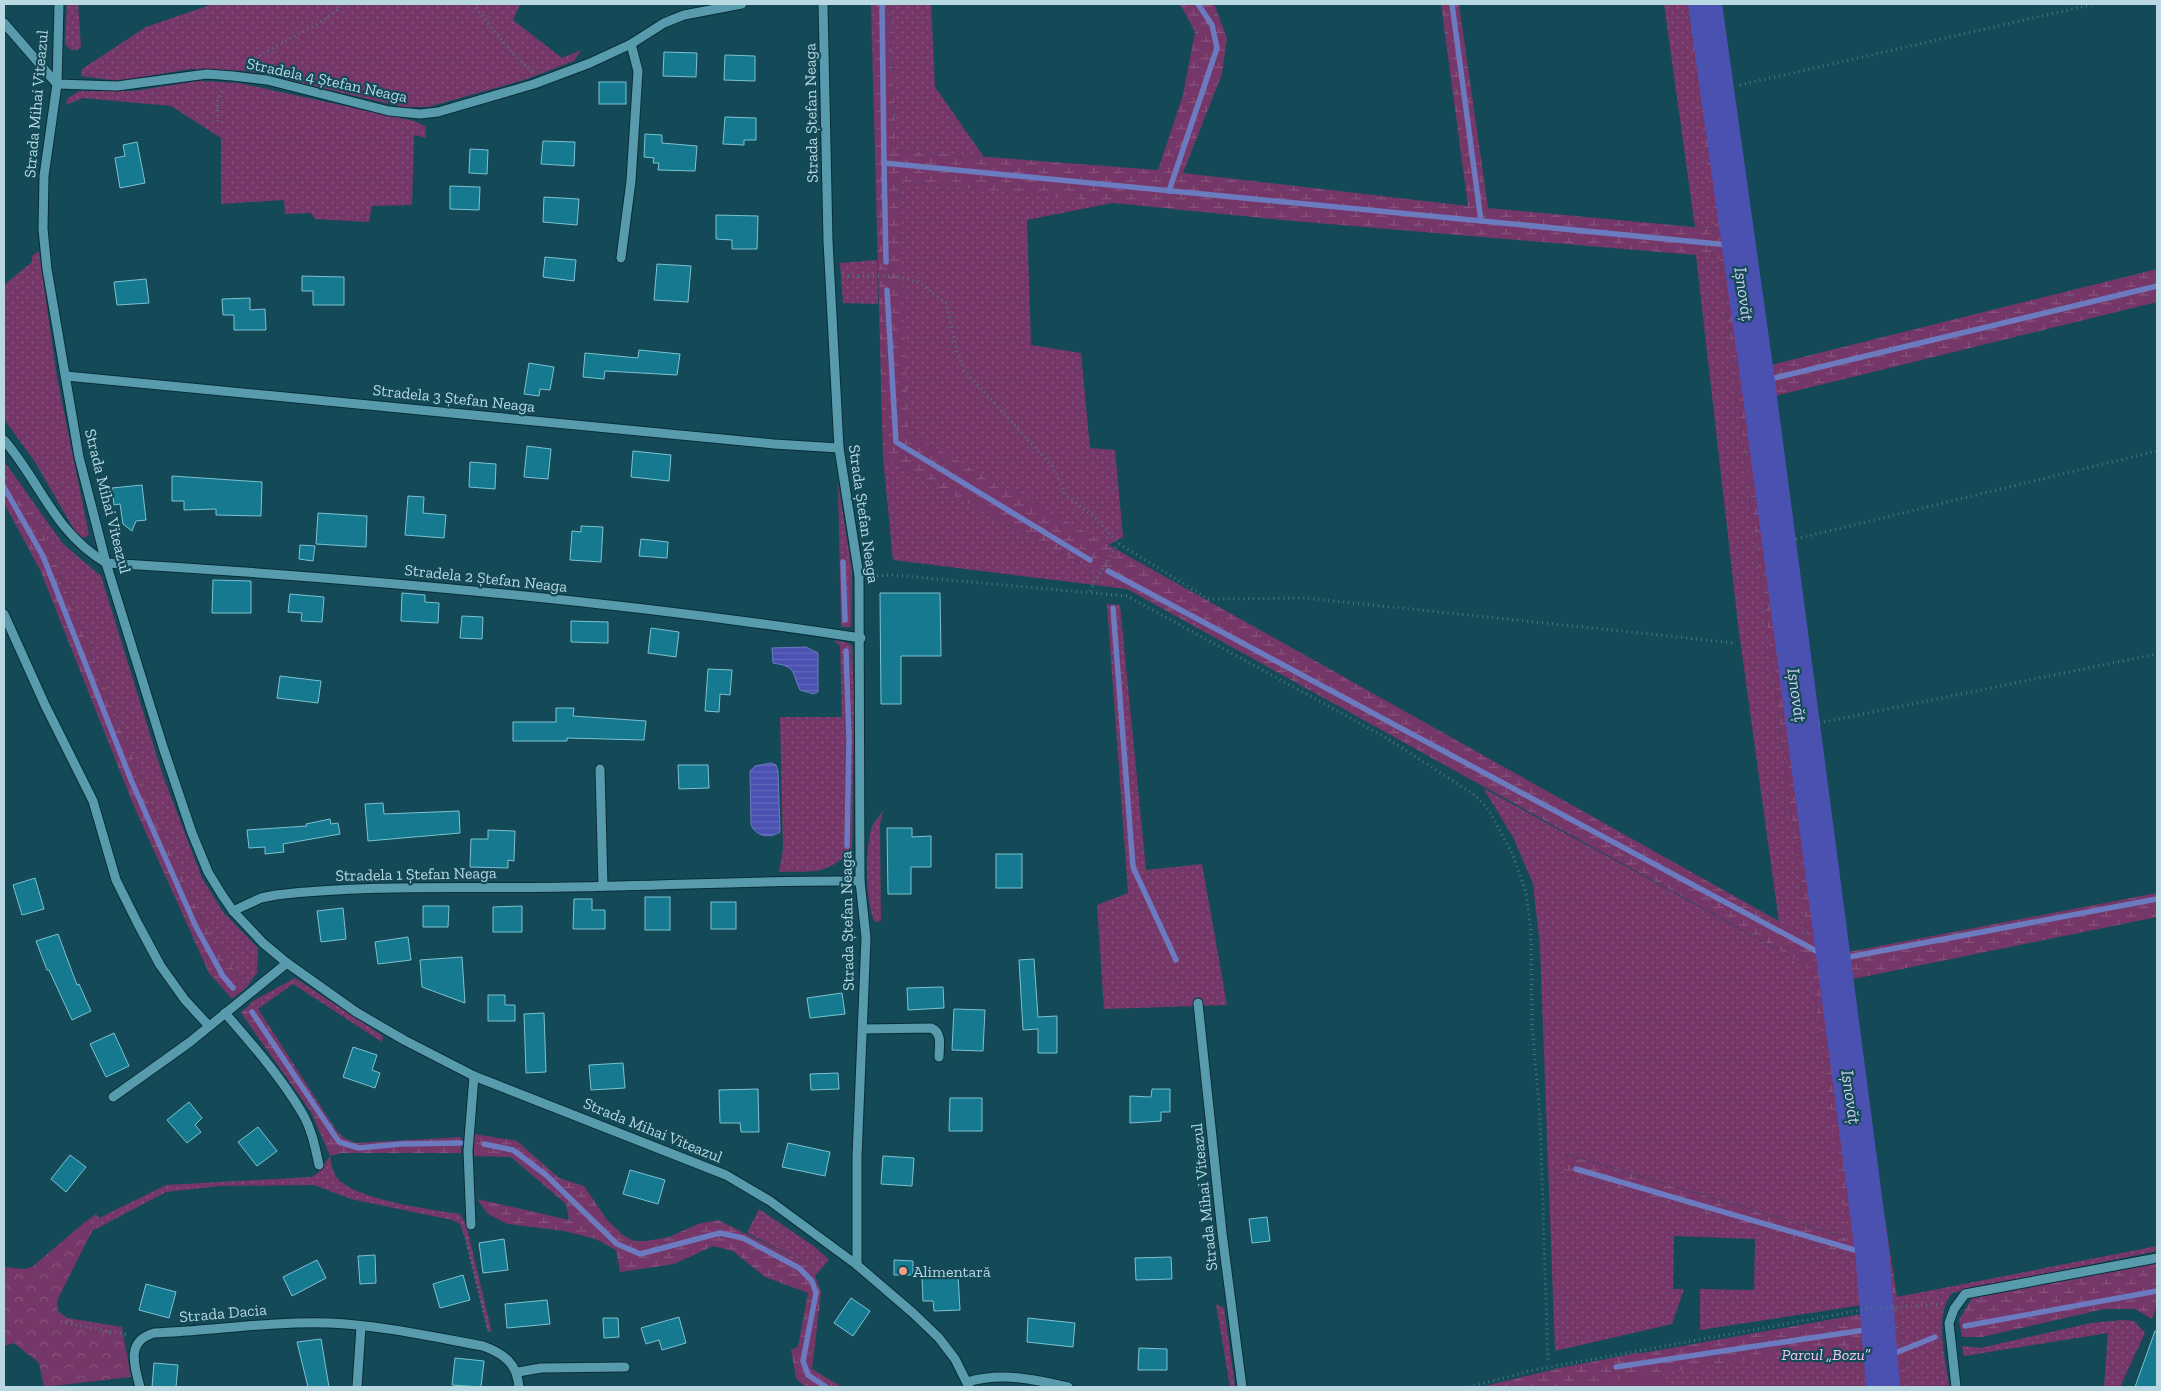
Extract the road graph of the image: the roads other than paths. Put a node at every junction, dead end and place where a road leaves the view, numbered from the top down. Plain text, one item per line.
1 (60, 4) edge
2 (742, 4) edge
3 (823, 4) edge
4 (4, 23) edge
5 (631, 44) junction
6 (56, 84) junction
7 (621, 258) dead end
8 (66, 376) junction
9 (4, 440) edge
10 (839, 448) junction
11 (106, 563) junction
12 (4, 614) edge
13 (861, 638) junction
14 (600, 768) dead end
15 (860, 881) junction
16 (603, 886) junction
17 (233, 911) junction
18 (287, 963) junction
19 (1198, 1003) dead end
20 (226, 1014) junction
21 (209, 1026) junction
22 (863, 1028) junction
23 (939, 1057) dead end
24 (474, 1076) junction
25 (112, 1097) dead end
26 (319, 1165) dead end
27 (471, 1224) dead end
28 (2157, 1258) edge
29 (857, 1265) junction
30 (360, 1327) junction
31 (625, 1367) dead end
32 (518, 1372) junction
33 (968, 1384) edge
34 (140, 1387) edge
35 (358, 1387) edge
36 (519, 1387) edge
37 (1068, 1387) edge
38 (1242, 1387) edge
39 (1956, 1387) edge

1 - 6 street, Strada Mihai Viteazul
2 - 5 street, Stradela 4 Ștefan Neaga
3 - 10 street, Strada Ștefan Neaga
4 - 6 street
5 - 6 street, Stradela 4 Ștefan Neaga
5 - 7 street
6 - 8 street, Strada Mihai Viteazul
8 - 10 street, Stradela 3 Ștefan Neaga
8 - 11 street, Strada Mihai Viteazul
9 - 11 street
10 - 13 street, Strada Ștefan Neaga
11 - 13 street, Stradela 2 Ștefan Neaga
11 - 17 street, Strada Mihai Viteazul
12 - 21 street
13 - 15 street, Strada Ștefan Neaga
14 - 16 street
15 - 16 street, Stradela 1 Ștefan Neaga
15 - 22 street, Strada Ștefan Neaga
16 - 17 street, Stradela 1 Ștefan Neaga
17 - 18 street, Strada Mihai Viteazul
18 - 20 street
18 - 24 street, Strada Mihai Viteazul
19 - 38 street, Strada Mihai Viteazul
20 - 21 street
20 - 26 street
21 - 25 street
22 - 23 street
22 - 29 street, Strada Ștefan Neaga
24 - 27 street
24 - 29 street, Strada Mihai Viteazul
28 - 39 street
29 - 33 street, Strada Mihai Viteazul
30 - 32 street, Strada Dacia
30 - 34 street, Strada Dacia
30 - 35 street
31 - 32 street
32 - 36 street
33 - 37 street, Strada Mihai Viteazul

